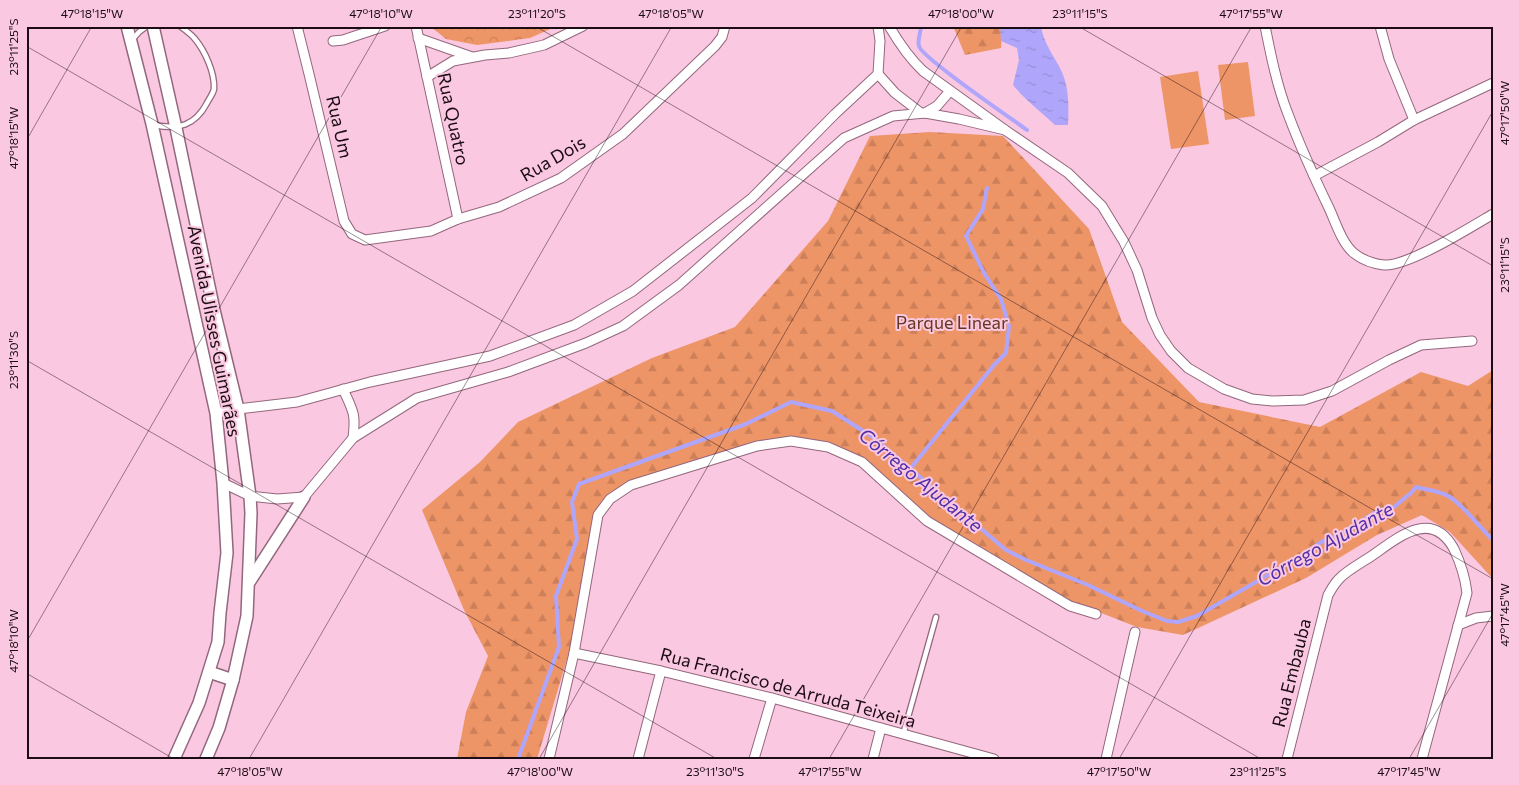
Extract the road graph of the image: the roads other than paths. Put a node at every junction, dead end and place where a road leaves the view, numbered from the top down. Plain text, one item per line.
1 (127, 26) edge
2 (148, 26) edge
3 (153, 26) edge
4 (180, 26) edge
5 (296, 26) edge
6 (385, 26) edge
7 (416, 26) edge
8 (584, 26) edge
9 (726, 26) edge
10 (878, 26) edge
11 (889, 26) edge
12 (1265, 26) edge
13 (1380, 26) edge
14 (418, 38) junction
15 (333, 41) dead end
16 (130, 42) junction
17 (474, 58) junction
18 (878, 74) junction
19 (427, 77) junction
20 (1493, 83) edge
21 (950, 91) junction
22 (923, 113) junction
23 (1414, 120) junction
24 (152, 124) junction
25 (176, 128) junction
26 (1005, 130) junction
27 (1314, 176) junction
28 (1493, 214) edge
29 (458, 219) junction
30 (352, 234) joint
31 (1472, 341) dead end
32 (343, 389) junction
33 (238, 409) junction
34 (216, 413) junction
35 (353, 438) junction
36 (223, 483) junction
37 (250, 496) junction
38 (304, 497) junction
39 (249, 583) junction
40 (1096, 614) dead end
41 (1493, 616) edge
42 (936, 617) dead end
43 (1458, 625) junction
44 (1135, 632) dead end
45 (574, 652) junction
46 (661, 670) junction
47 (209, 672) junction
48 (233, 680) junction
49 (772, 698) junction
50 (881, 728) junction
51 (903, 735) junction
52 (992, 758) edge
53 (174, 759) edge
54 (206, 759) edge
55 (549, 759) edge
56 (638, 759) edge
57 (754, 759) edge
58 (873, 759) edge
59 (1106, 759) edge
60 (1287, 759) edge
61 (1422, 759) edge

1 - 16 street, Avenida Ulisses Guimarães
2 - 16 lane
3 - 25 street, Avenida Ulisses Guimarães
4 - 25 lane
5 - 30 street, Rua Um
6 - 15 street
7 - 14 street, Rua Quatro
8 - 17 street
9 - 29 street, Rua Dois
10 - 18 street
11 - 21 street
12 - 27 street
13 - 23 street
14 - 17 street
14 - 19 street, Rua Quatro
16 - 24 street, Avenida Ulisses Guimarães
17 - 19 street
18 - 22 street
18 - 32 street
19 - 29 street, Rua Quatro
20 - 23 street
21 - 22 street
21 - 26 street
22 - 26 street
22 - 35 street
23 - 27 street
24 - 25 lane
24 - 34 street, Avenida Ulisses Guimarães
25 - 33 street, Avenida Ulisses Guimarães
26 - 31 street
27 - 28 street
29 - 30 street, Rua Dois
32 - 33 street
32 - 35 street
33 - 34 street
33 - 37 street, Avenida Ulisses Guimarães
34 - 36 street, Avenida Ulisses Guimarães
35 - 38 street
36 - 37 street
36 - 47 street, Avenida Ulisses Guimarães
37 - 38 street
37 - 39 street, Avenida Ulisses Guimarães
38 - 39 street
39 - 48 street, Avenida Ulisses Guimarães
40 - 45 street
41 - 43 street
42 - 51 lane
43 - 60 street, Rua Embauba
43 - 61 street
44 - 59 street
45 - 46 street, Rua Francisco de Arruda Teixeira
45 - 55 street
46 - 49 street, Rua Francisco de Arruda Teixeira
46 - 56 street
47 - 48 street
47 - 53 street, Avenida Ulisses Guimarães
48 - 54 street, Avenida Ulisses Guimarães
49 - 50 street, Rua Francisco de Arruda Teixeira
49 - 57 street
50 - 51 street, Rua Francisco de Arruda Teixeira
50 - 58 street
51 - 52 street, Rua Francisco de Arruda Teixeira

